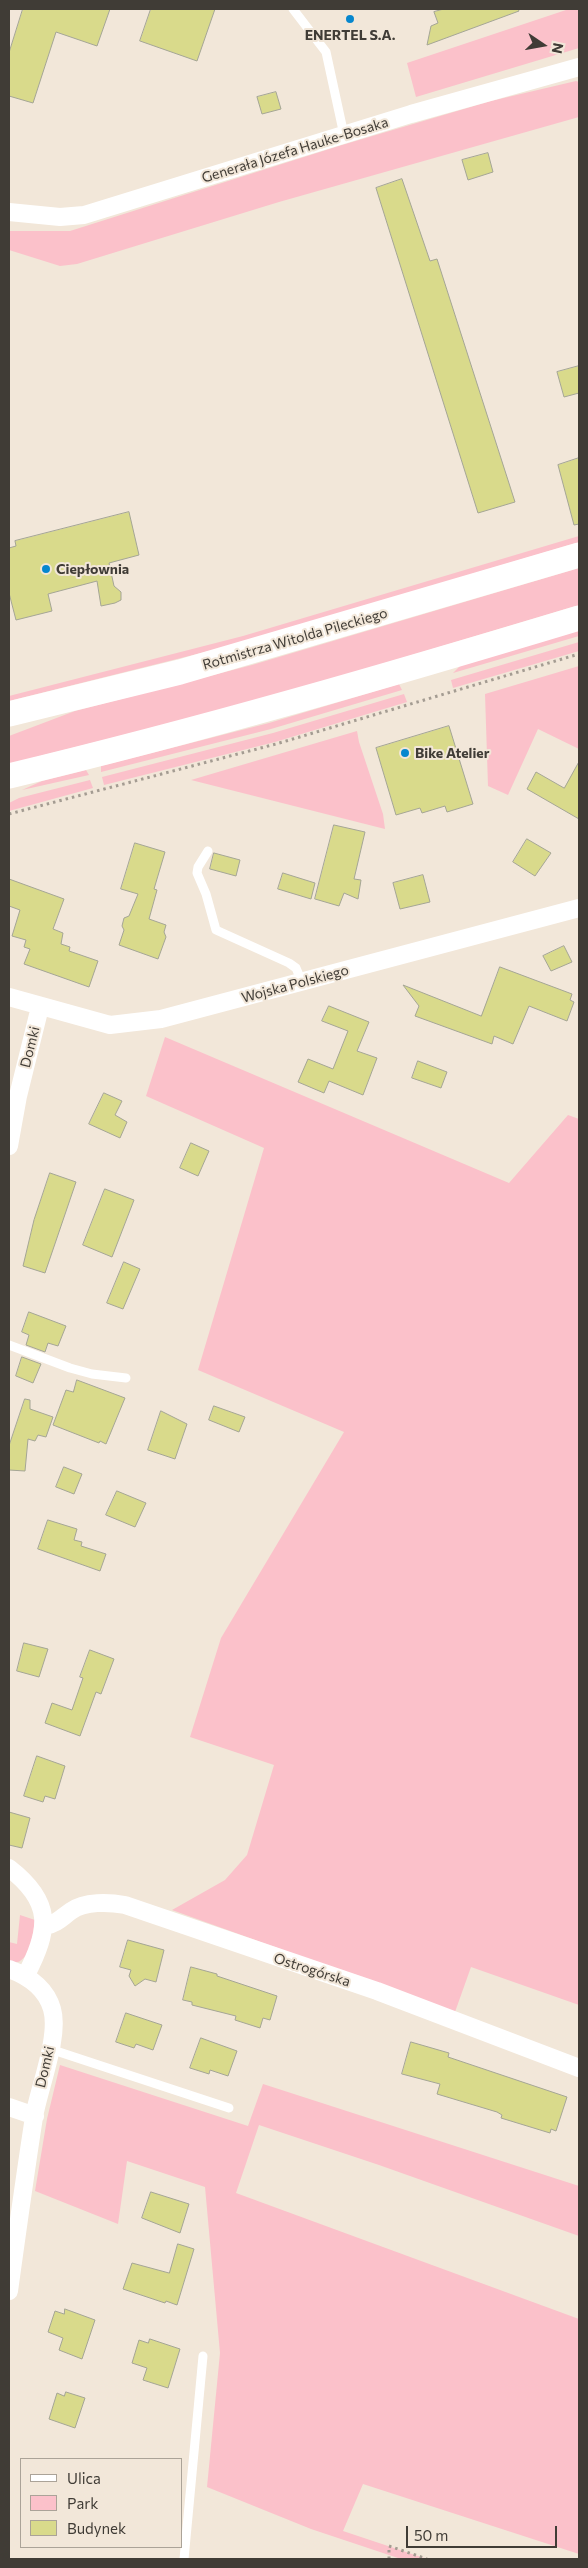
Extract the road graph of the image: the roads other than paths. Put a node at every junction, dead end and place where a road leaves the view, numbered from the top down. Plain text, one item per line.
1 (293, 9) edge
2 (579, 68) edge
3 (344, 135) junction
4 (9, 212) edge
5 (579, 555) edge
6 (579, 618) edge
7 (9, 714) edge
8 (9, 776) edge
9 (208, 851) dead end
10 (579, 908) edge
11 (302, 982) junction
12 (9, 997) edge
13 (40, 1007) junction
14 (9, 1146) edge
15 (9, 1345) edge
16 (126, 1378) dead end
17 (9, 1868) edge
18 (45, 1926) junction
19 (9, 1969) edge
20 (26, 1975) junction
21 (50, 2048) junction
22 (579, 2068) edge
23 (9, 2107) edge
24 (229, 2108) dead end
25 (35, 2116) junction
26 (10, 2270) edge
27 (9, 2292) edge
28 (203, 2356) dead end
29 (184, 2559) edge

1 - 3 lane
2 - 3 street, Generała Józefa Hauke-Bosaka
3 - 4 street, Generała Józefa Hauke-Bosaka
5 - 7 main road, Rotmistrza Witolda Pileckiego
6 - 8 main road
9 - 11 lane
10 - 11 street, Wojska Polskiego
11 - 13 street, Wojska Polskiego
12 - 13 street, Wojska Polskiego
13 - 14 street, Domki
15 - 16 lane
17 - 18 street
18 - 20 street
18 - 22 street, Ostrogórska
19 - 20 street
20 - 21 street, Domki
21 - 24 lane
21 - 25 street, Domki
23 - 25 street
25 - 26 street, Domki
26 - 27 street, Domki
28 - 29 lane

